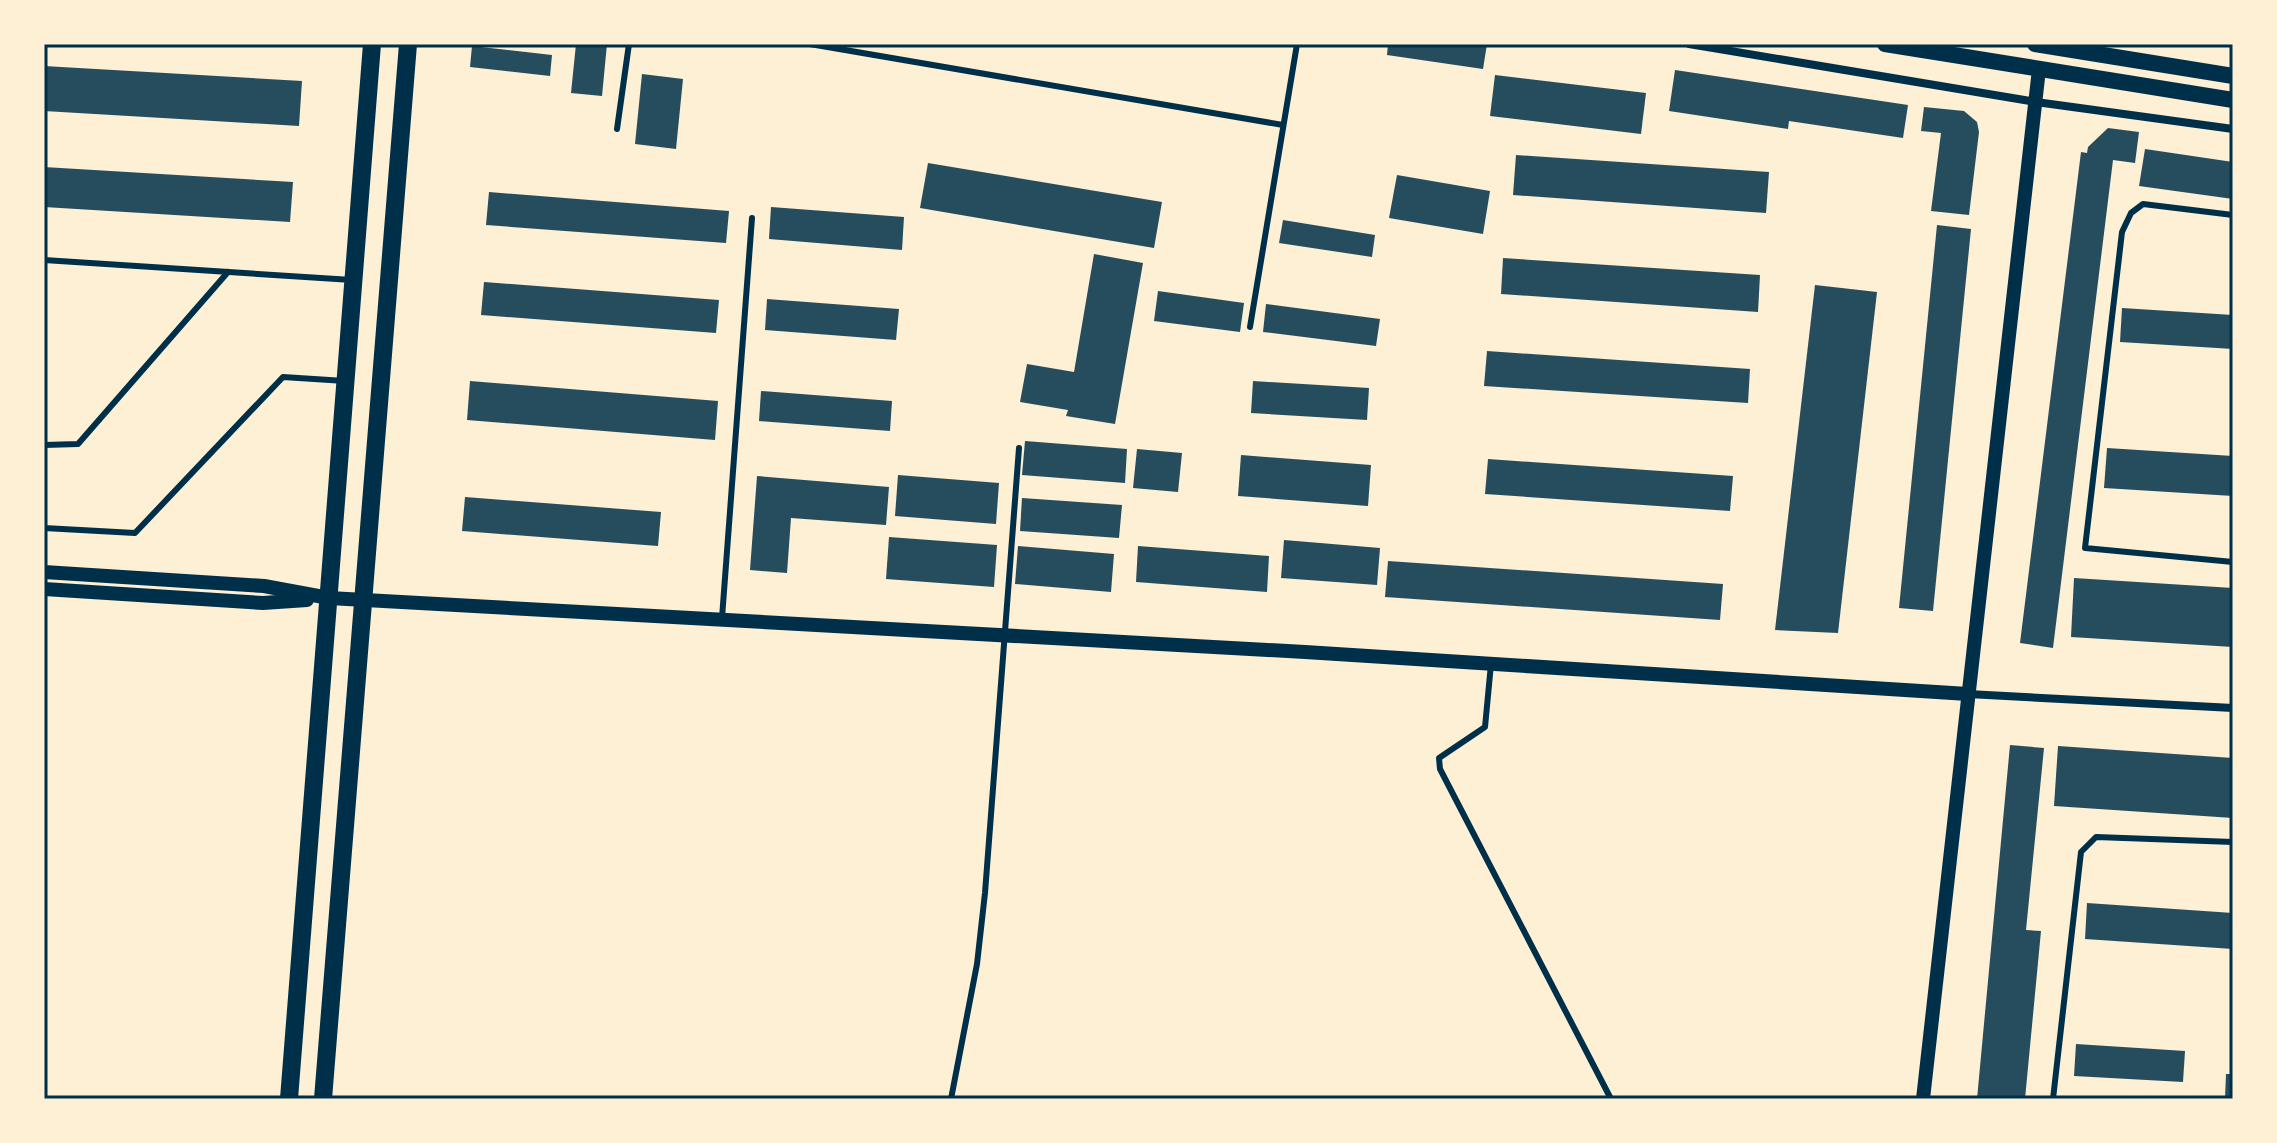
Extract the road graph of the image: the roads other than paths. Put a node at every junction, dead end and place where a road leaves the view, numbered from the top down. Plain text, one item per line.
1 (372, 44) edge
2 (408, 44) edge
3 (629, 44) edge
4 (810, 44) edge
5 (1297, 44) edge
6 (1689, 44) edge
7 (1885, 44) edge
8 (2035, 44) edge
9 (2039, 69) junction
10 (2233, 76) edge
11 (2233, 100) edge
12 (2036, 102) junction
13 (1283, 125) junction
14 (617, 129) dead end
15 (2233, 129) edge
16 (2233, 215) edge
17 (752, 218) dead end
18 (44, 260) edge
19 (228, 272) junction
20 (354, 280) junction
21 (1250, 327) dead end
22 (346, 381) junction
23 (44, 445) edge
24 (1019, 448) dead end
25 (44, 528) edge
26 (2233, 562) edge
27 (44, 572) edge
28 (44, 589) edge
29 (329, 598) junction
30 (363, 600) junction
31 (722, 620) junction
32 (1004, 635) junction
33 (1491, 664) junction
34 (1968, 694) junction
35 (2233, 708) edge
36 (2233, 842) edge
37 (289, 1099) edge
38 (323, 1099) edge
39 (951, 1099) edge
40 (1611, 1099) edge
41 (1923, 1099) edge
42 (2053, 1099) edge

1 - 20 main road
2 - 30 main road
3 - 14 lane
4 - 13 lane
5 - 13 lane
6 - 12 street
7 - 9 main road
8 - 10 main road
9 - 11 main road
9 - 12 street
12 - 15 street
12 - 34 street
13 - 21 lane
16 - 26 lane
17 - 31 lane
18 - 19 lane
19 - 20 lane
19 - 23 lane
20 - 22 main road
22 - 25 lane
22 - 29 main road
24 - 32 lane
27 - 29 street
28 - 29 street
29 - 30 street
29 - 37 main road
30 - 31 street
30 - 38 main road
31 - 32 street
32 - 33 street
32 - 39 lane
33 - 34 street
33 - 40 lane
34 - 35 street
34 - 41 street
36 - 42 lane

